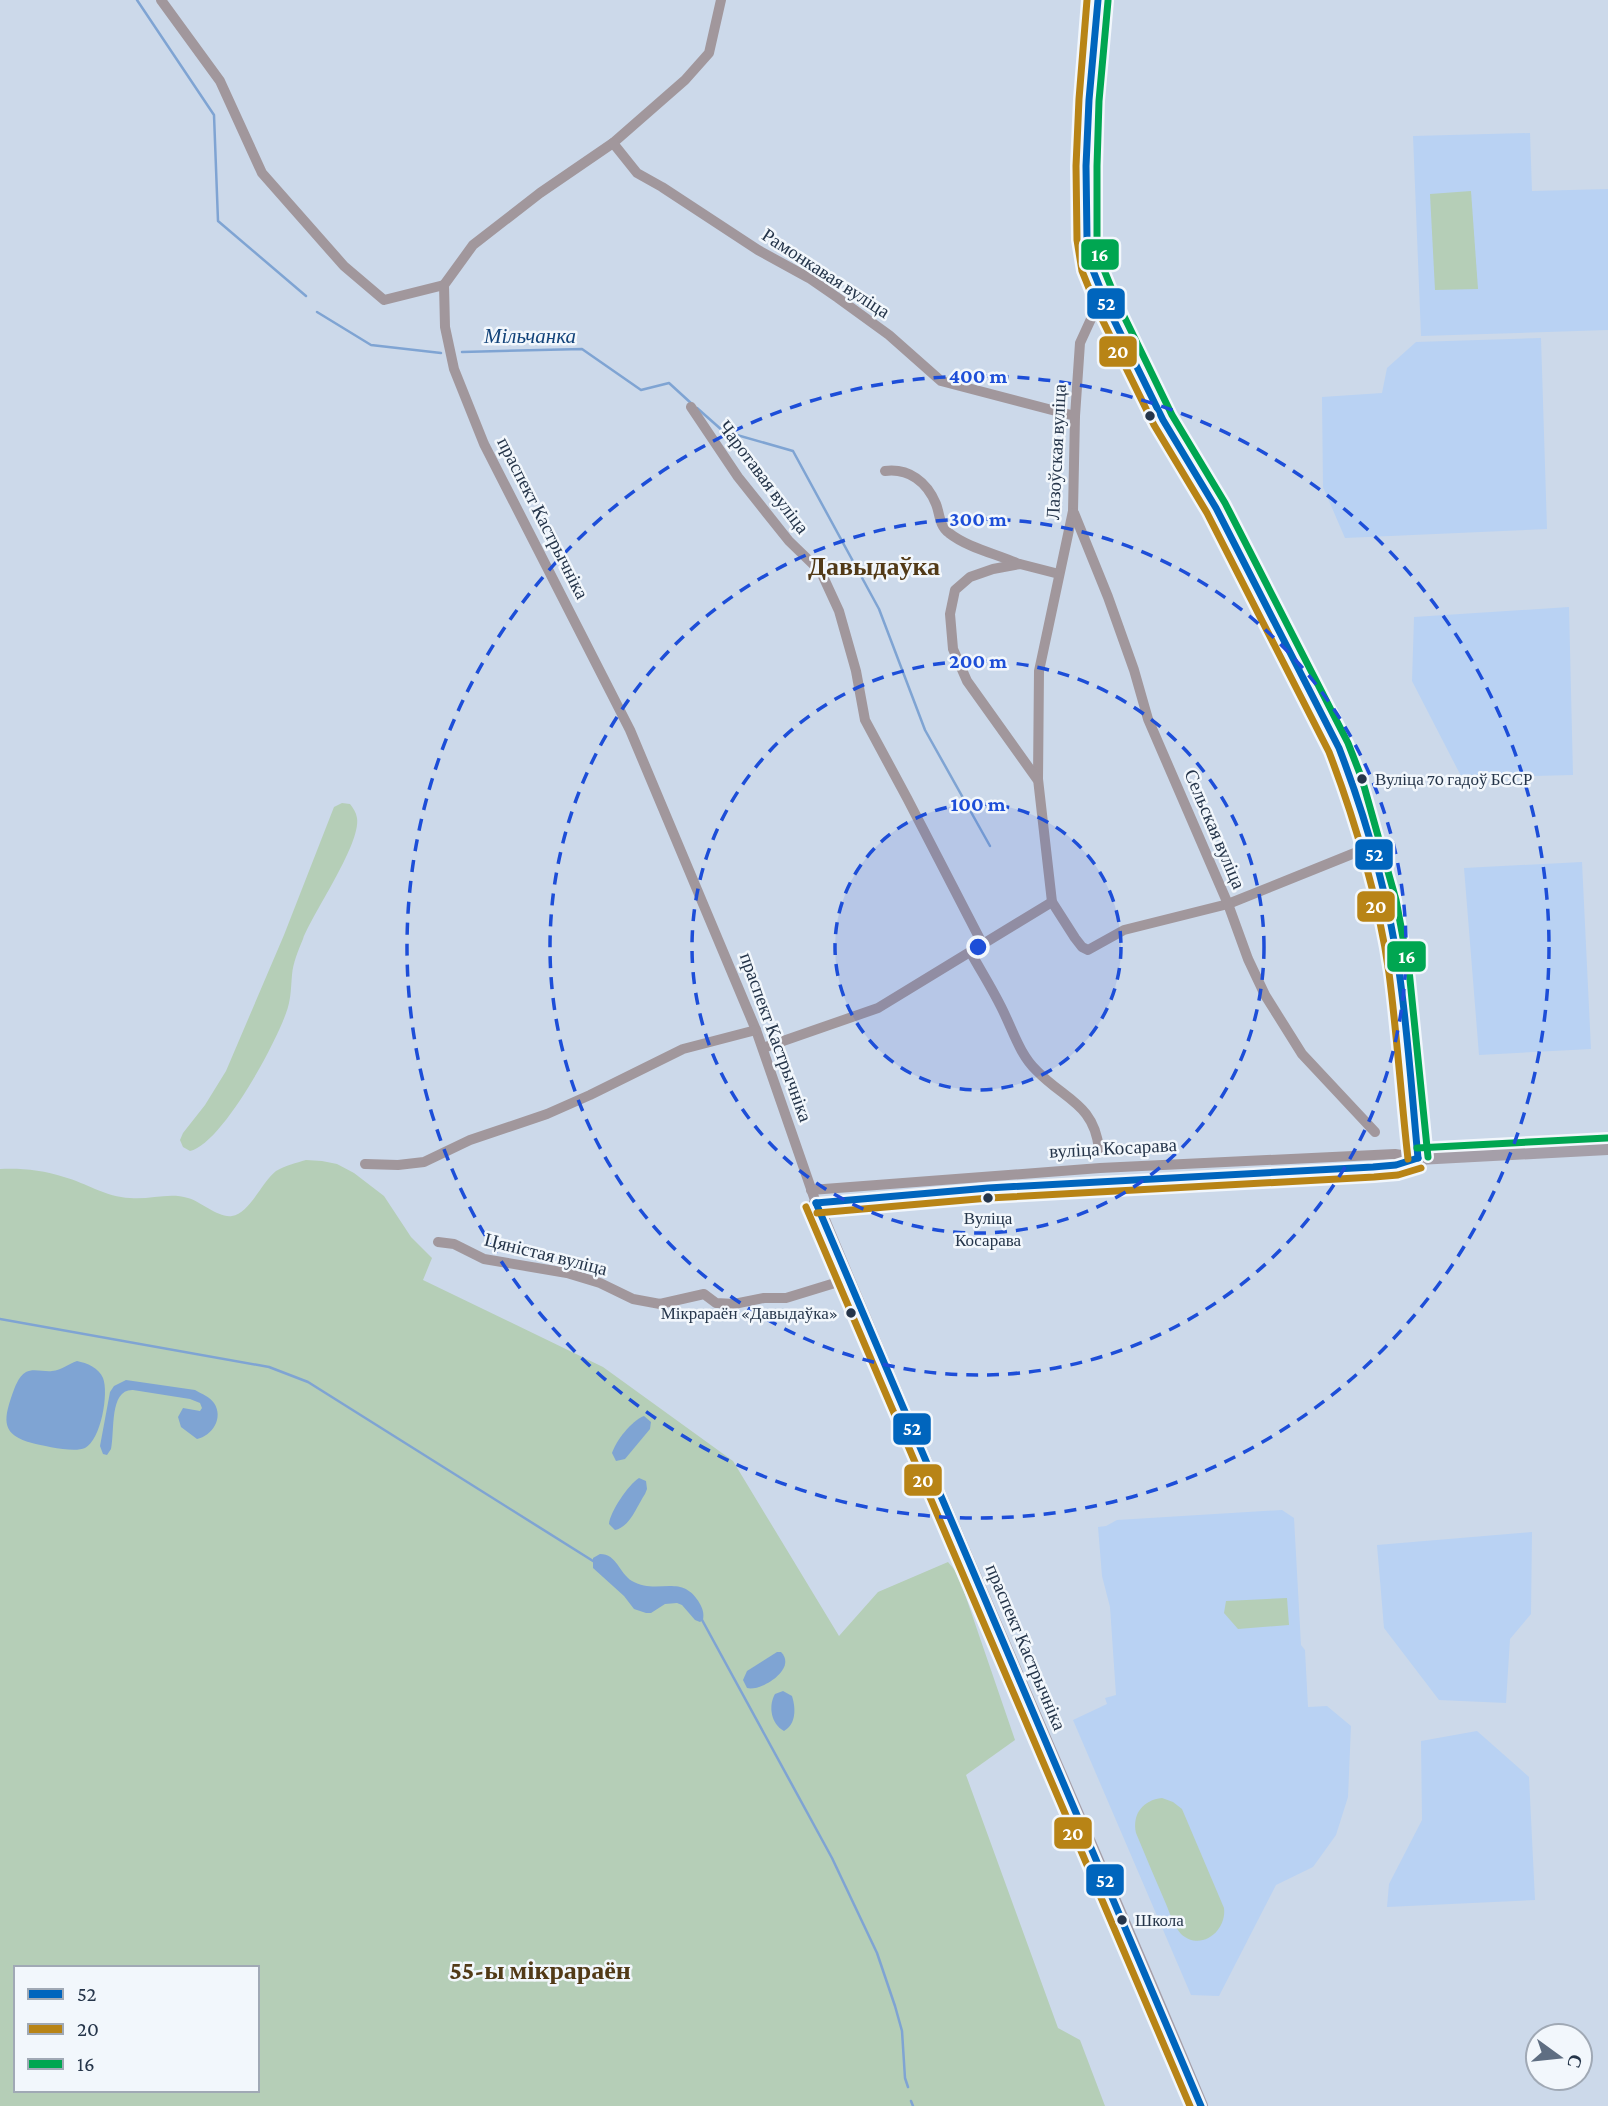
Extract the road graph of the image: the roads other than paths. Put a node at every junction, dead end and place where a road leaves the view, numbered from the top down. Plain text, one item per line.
1 (161, 0) edge
2 (721, 0) edge
3 (1098, 0) edge
4 (613, 143) junction
5 (444, 285) junction
6 (1091, 319) dead end
7 (691, 407) dead end
8 (1075, 416) junction
9 (885, 471) dead end
10 (1073, 511) junction
11 (1020, 564) junction
12 (1059, 574) junction
13 (1038, 779) junction
14 (1371, 846) junction
15 (1052, 902) junction
16 (1228, 904) junction
17 (983, 945) junction
18 (971, 953) junction
19 (756, 1030) junction
20 (763, 1048) junction
21 (1375, 1132) dead end
22 (1608, 1148) edge
23 (1099, 1149) dead end
24 (1418, 1158) junction
25 (365, 1164) dead end
26 (813, 1197) junction
27 (438, 1242) dead end
28 (848, 1279) junction
29 (1201, 2106) edge

1 - 5 street
2 - 4 street
3 - 14 street
4 - 5 street
4 - 8 street, Рамонкавая вуліца
5 - 19 street, праспект Кастрычніка
6 - 8 street, Лазоўская вуліца
7 - 17 street, Чаротавая вуліца
8 - 10 street, Лазоўская вуліца
9 - 11 street
10 - 12 street, Лазоўская вуліца
10 - 16 street, Сельская вуліца
11 - 12 street
11 - 13 street
12 - 13 street, Лазоўская вуліца
13 - 15 street, Лазоўская вуліца
14 - 16 street
14 - 24 street
15 - 16 street, Лазоўская вуліца
15 - 17 street
16 - 21 street, Сельская вуліца
17 - 18 street
18 - 20 street
18 - 23 street
19 - 20 street, праспект Кастрычніка
19 - 25 street
20 - 26 street, праспект Кастрычніка
22 - 24 street, вуліца Косарава
24 - 26 street, вуліца Косарава
26 - 28 street, праспект Кастрычніка
27 - 28 street, Цяністая вуліца
28 - 29 street, праспект Кастрычніка

